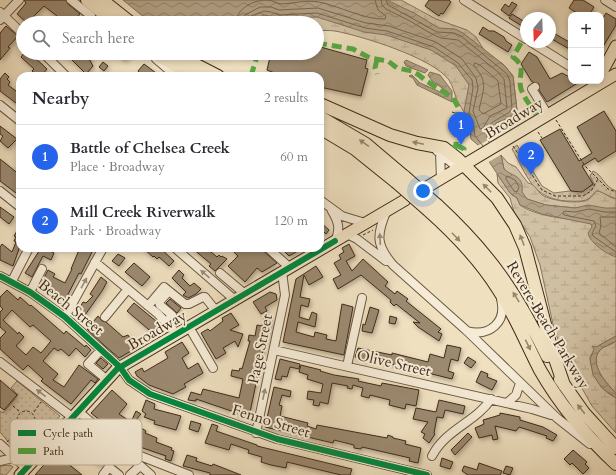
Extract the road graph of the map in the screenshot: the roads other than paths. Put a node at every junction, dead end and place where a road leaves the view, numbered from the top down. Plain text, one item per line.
1 (19, 0) edge
2 (71, 0) edge
3 (87, 0) edge
4 (464, 0) edge
5 (605, 0) edge
6 (616, 7) edge
7 (97, 8) edge
8 (1, 16) edge
9 (91, 16) edge
10 (107, 16) edge
11 (115, 16) edge
12 (16, 28) edge
13 (520, 35) edge
14 (616, 46) edge
15 (535, 48) edge
16 (541, 48) edge
17 (532, 54) dead end
18 (50, 60) edge
19 (157, 60) edge
20 (166, 60) edge
21 (187, 60) edge
22 (568, 65) edge
23 (604, 70) edge
24 (62, 72) edge
25 (171, 72) edge
26 (187, 72) edge
27 (210, 72) edge
28 (616, 74) edge
29 (604, 78) edge
30 (593, 84) edge
31 (535, 87) dead end
32 (0, 105) edge
33 (324, 106) edge
34 (550, 114) junction
35 (16, 118) edge
36 (324, 119) edge
37 (324, 131) edge
38 (438, 150) junction
39 (462, 167) junction
40 (401, 179) junction
41 (441, 179) junction
42 (427, 187) dead end
43 (0, 191) edge
44 (405, 200) dead end
45 (324, 203) edge
46 (16, 204) edge
47 (329, 207) junction
48 (432, 207) junction
49 (387, 210) junction
50 (365, 223) junction
51 (347, 234) junction
52 (335, 240) junction
53 (324, 246) edge
54 (28, 252) edge
55 (101, 252) edge
56 (180, 252) edge
57 (271, 252) edge
58 (312, 252) edge
59 (95, 262) junction
60 (393, 265) junction
61 (42, 269) dead end
62 (286, 270) junction
63 (220, 273) dead end
64 (0, 276) edge
65 (12, 281) junction
66 (495, 285) junction
67 (128, 289) junction
68 (167, 289) junction
69 (30, 292) junction
70 (245, 294) junction
71 (362, 298) dead end
72 (235, 300) junction
73 (148, 306) junction
74 (216, 311) junction
75 (65, 317) junction
76 (105, 317) dead end
77 (167, 322) junction
78 (189, 327) junction
79 (467, 331) junction
80 (177, 334) junction
81 (101, 350) junction
82 (274, 350) junction
83 (2, 366) edge
84 (347, 366) junction
85 (120, 367) junction
86 (213, 368) dead end
87 (106, 379) junction
88 (520, 383) junction
89 (564, 385) junction
90 (491, 399) junction
91 (507, 403) junction
92 (75, 414) junction
93 (557, 418) junction
94 (70, 419) edge
95 (81, 419) edge
96 (256, 432) junction
97 (611, 441) edge
98 (1, 446) edge
99 (616, 448) edge
100 (10, 455) edge
101 (432, 456) dead end
102 (142, 457) edge
103 (10, 459) edge
104 (0, 461) edge
105 (616, 464) edge
106 (140, 466) joint
107 (103, 475) edge
108 (119, 475) edge
109 (130, 475) edge
110 (151, 475) edge
111 (189, 475) edge
112 (428, 475) edge

1 - 8 street
2 - 7 street
3 - 7 highway
4 - 13 street
5 - 6 street
7 - 9 street
7 - 10 highway
7 - 11 highway
8 - 12 street
14 - 23 main road
15 - 17 street
16 - 22 street
18 - 24 street
19 - 25 street
20 - 26 highway
21 - 27 highway
28 - 29 main road, Broadway
30 - 34 main road, Broadway
31 - 34 street
32 - 35 street
38 -> 33 highway
34 - 39 main road, Broadway
40 -> 36 highway, Revere Beach Parkway
37 - 40 highway, Revere Beach Parkway
38 - 39 highway
38 - 41 street
39 - 41 main road, Broadway
89 -> 39 highway
40 - 48 highway, Revere Beach Parkway, bridge
41 - 42 main road, Broadway
43 - 46 street
44 - 49 main road, Broadway
45 - 47 street
47 - 50 street
47 - 52 street
48 -> 66 highway, Revere Beach Parkway
89 -> 48 highway, Revere Beach Parkway
49 - 50 main road, Broadway
60 -> 49 street, Revere Beach Parkway
50 - 51 main road, Broadway
51 - 52 main road, Broadway
51 - 60 street, Revere Beach Parkway
52 - 53 main road, Broadway
54 - 65 street
55 - 59 street
72 -> 56 street
57 - 62 street
58 - 62 main road, Broadway
59 - 67 street
75 -> 59 street
60 - 79 street, Revere Beach Parkway
61 - 69 street
62 - 70 main road, Broadway
62 - 82 street, Page Street
63 - 70 street
64 - 65 street, Beach Street
65 - 69 street, Beach Street
66 - 79 street, Revere Beach Parkway
66 -> 105 highway, Revere Beach Parkway
67 - 73 street
67 - 76 street
68 - 73 street
68 - 74 street
68 - 77 street
69 - 75 street, Beach Street
70 - 72 main road, Broadway
71 - 84 street
72 - 74 main road, Broadway
73 - 77 street
74 - 78 main road, Broadway
75 - 81 street, Beach Street
77 - 80 street
78 - 80 main road, Broadway
78 - 86 street
79 - 88 street, Revere Beach Parkway
80 - 85 main road, Broadway
81 - 85 street, Beach Street
81 - 87 street
82 - 84 street, Olive Street
96 -> 82 street, Page Street
92 -> 83 street
84 - 90 street, Olive Street
85 - 87 main road, Broadway
85 - 96 street, Fenno Street
87 - 92 main road, Broadway
88 - 91 street
88 - 93 street, Revere Beach Parkway
97 -> 89 highway, Revere Beach Parkway
90 - 91 street, Olive Street
90 - 101 street
91 - 93 street, Olive Street
92 - 94 main road, Broadway
92 - 95 street
93 - 105 street, Revere Beach Parkway
96 - 112 street, Fenno Street
97 - 99 highway, Revere Beach Parkway
98 - 100 street
102 - 111 street
103 - 104 street
106 - 109 street
106 - 110 street
107 - 108 street

